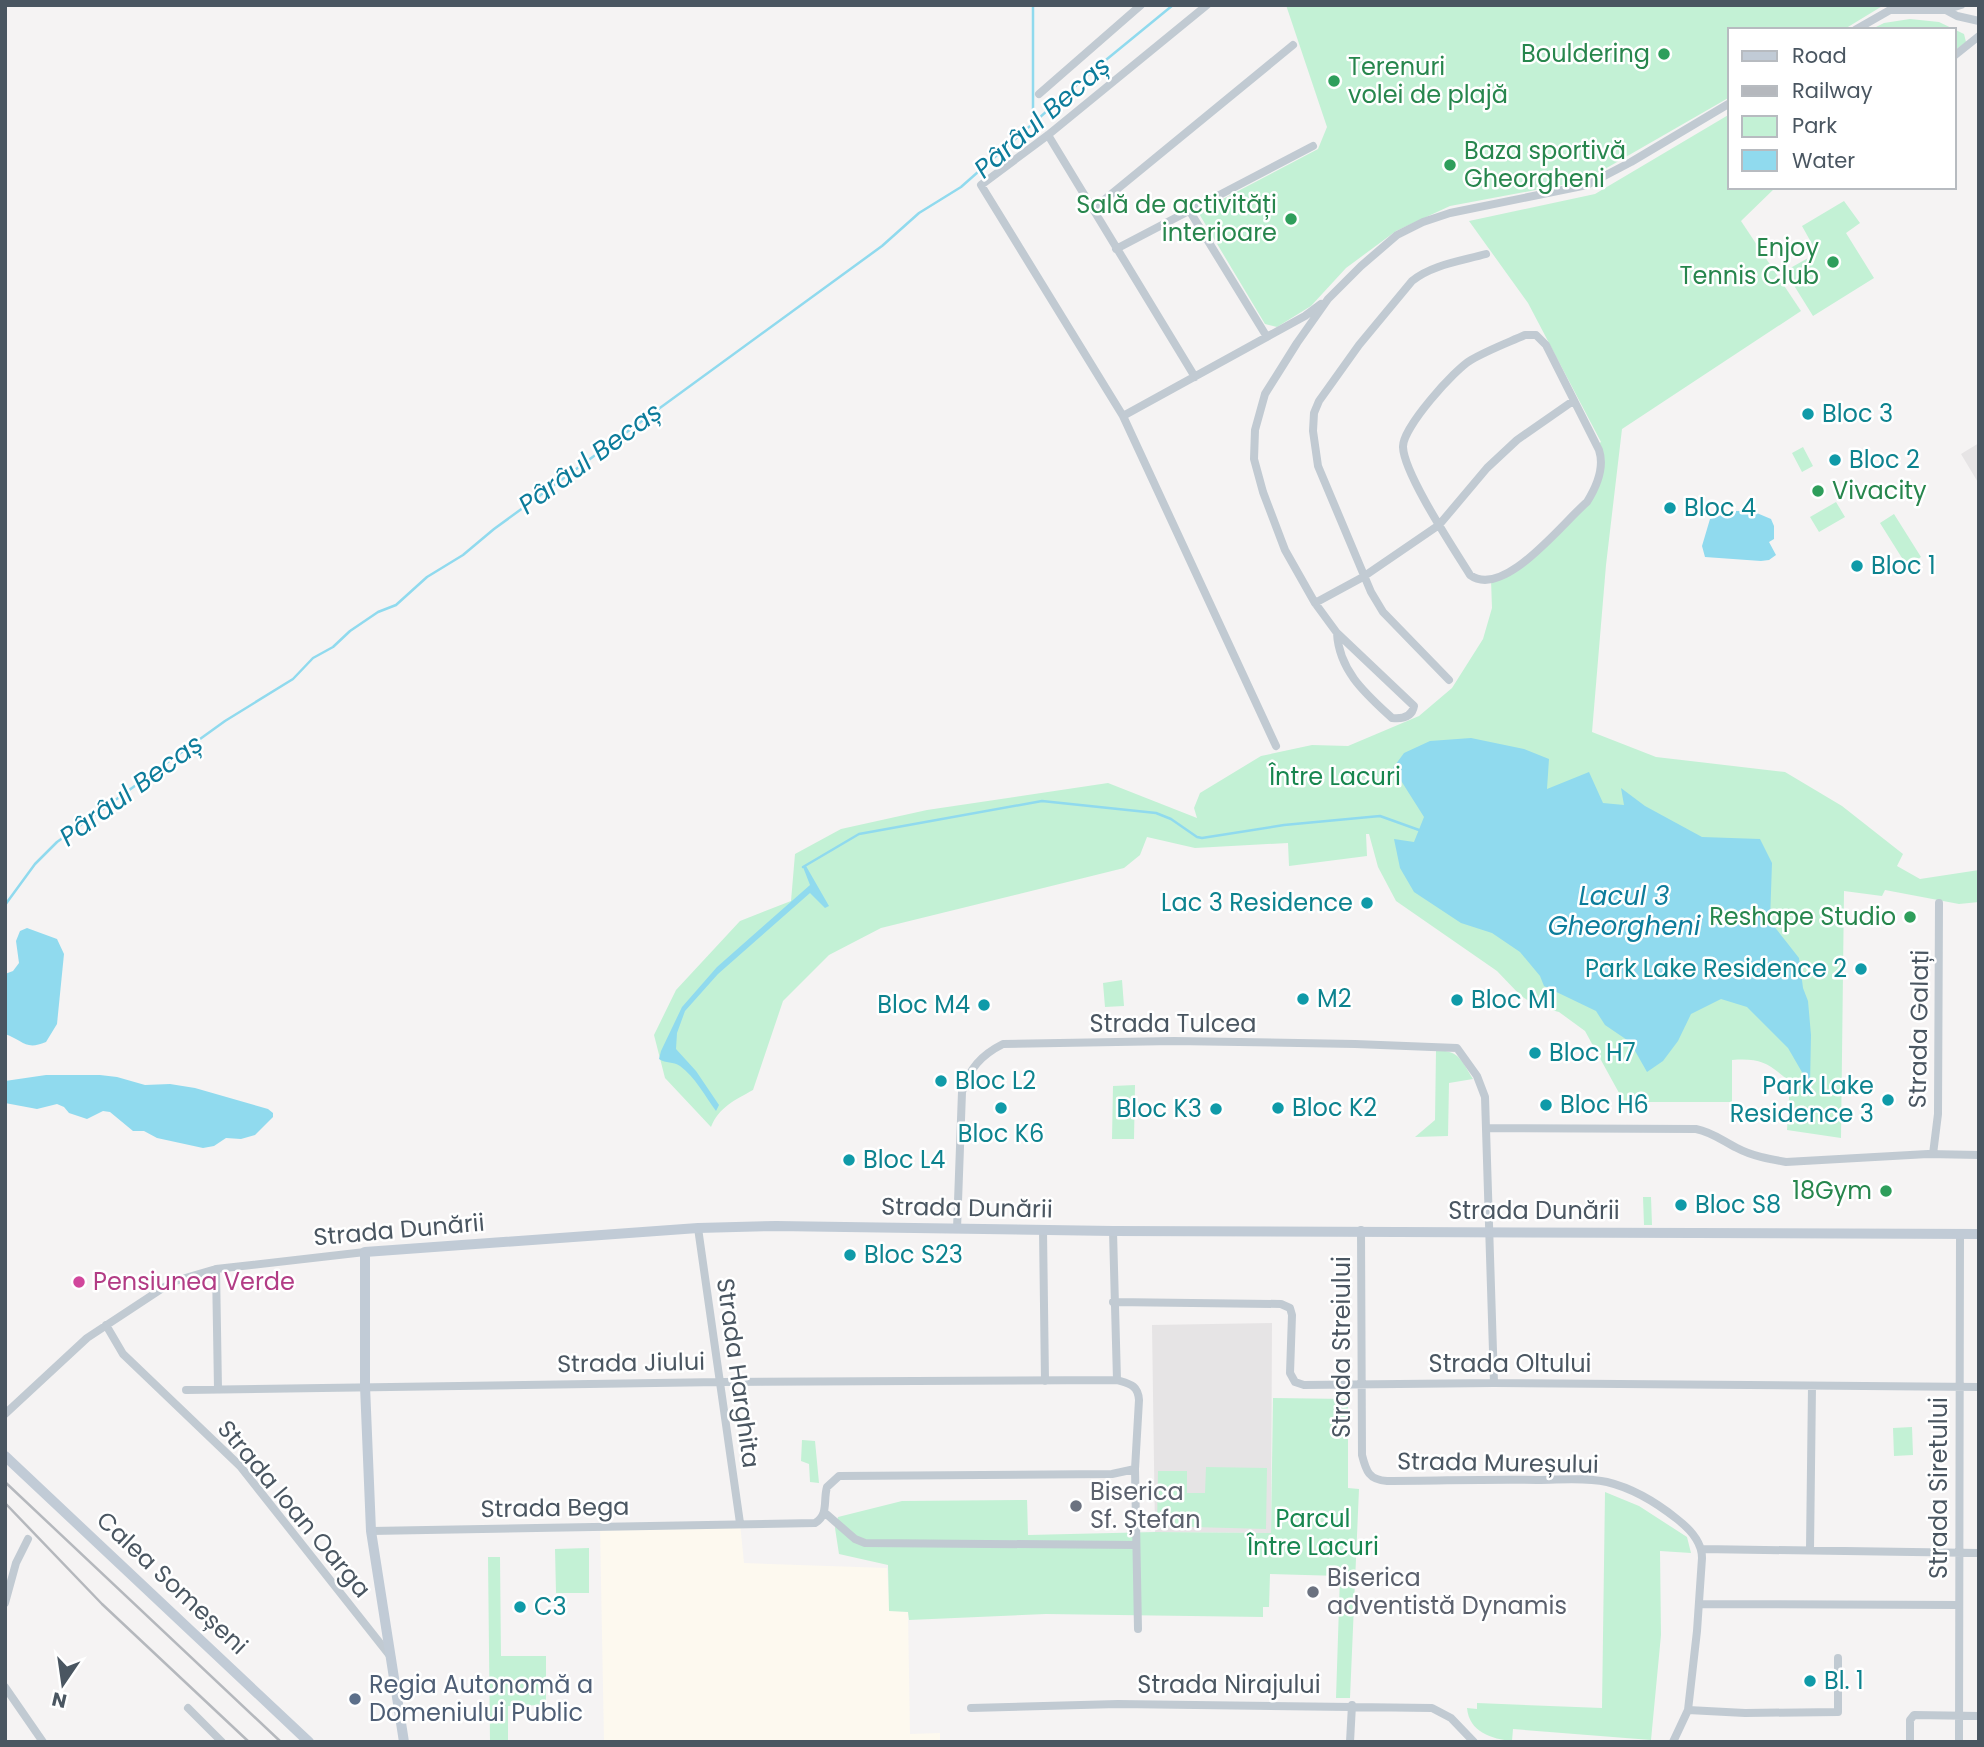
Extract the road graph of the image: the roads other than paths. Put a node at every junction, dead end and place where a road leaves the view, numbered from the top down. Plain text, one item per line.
1 (1141, 5) edge
2 (1207, 5) edge
3 (1961, 5) edge
4 (1942, 7) edge
5 (1892, 8) edge
6 (1979, 21) edge
7 (1858, 28) edge
8 (1979, 39) edge
9 (1293, 44) dead end
10 (1956, 54) edge
11 (1040, 94) dead end
12 (1728, 104) edge
13 (1048, 135) junction
14 (1314, 146) dead end
15 (1093, 209) junction
16 (1189, 210) junction
17 (1116, 249) junction
18 (1486, 254) dead end
19 (1328, 299) junction
20 (1267, 337) junction
21 (1195, 377) junction
22 (1573, 401) junction
23 (1123, 416) junction
24 (1439, 524) junction
25 (1363, 577) junction
26 (1315, 603) junction
27 (1337, 633) junction
28 (1450, 680) dead end
29 (1276, 746) dead end
30 (1939, 903) dead end
31 (1487, 1128) junction
32 (1933, 1154) junction
33 (1979, 1155) edge
34 (698, 1228) junction
35 (957, 1229) junction
36 (1042, 1230) junction
37 (1361, 1230) junction
38 (1113, 1231) junction
39 (1489, 1233) junction
40 (1959, 1234) junction
41 (1979, 1234) edge
42 (365, 1252) junction
43 (216, 1269) junction
44 (1113, 1302) junction
45 (106, 1325) junction
46 (1117, 1380) junction
47 (1045, 1381) junction
48 (720, 1382) junction
49 (1363, 1383) junction
50 (1494, 1383) junction
51 (365, 1386) junction
52 (1812, 1386) junction
53 (1958, 1387) junction
54 (1979, 1387) edge
55 (218, 1389) junction
56 (186, 1390) dead end
57 (5, 1413) edge
58 (5, 1456) edge
59 (1364, 1464) joint
60 (1135, 1468) junction
61 (824, 1512) junction
62 (740, 1523) junction
63 (371, 1531) junction
64 (28, 1539) dead end
65 (1136, 1545) junction
66 (1702, 1549) junction
67 (1810, 1549) junction
68 (1960, 1553) junction
69 (1979, 1553) edge
70 (5, 1603) edge
71 (1699, 1604) junction
72 (1959, 1605) junction
73 (1138, 1629) dead end
74 (1838, 1658) dead end
75 (392, 1660) junction
76 (5, 1687) edge
77 (1352, 1705) junction
78 (971, 1708) dead end
79 (188, 1709) dead end
80 (1688, 1710) junction
81 (1959, 1716) junction
82 (1979, 1716) edge
83 (43, 1742) edge
84 (222, 1742) edge
85 (309, 1742) edge
86 (404, 1742) edge
87 (1350, 1742) edge
88 (1474, 1742) edge
89 (1673, 1742) edge
90 (1910, 1742) edge
91 (1959, 1742) edge

1 - 11 street
2 - 13 street
3 - 4 street
4 - 5 street
4 - 6 street
5 - 7 street
8 - 10 street
9 - 15 street
12 - 19 street
13 - 15 street
13 - 23 street
14 - 16 street
15 - 17 street
16 - 17 street
16 - 20 street
17 - 21 street
18 - 25 street
19 - 20 street
19 - 26 street
20 - 21 street
21 - 23 street
22 - 24 street
22 - 24 street
22 - 24 street
23 - 29 street
24 - 25 street
25 - 26 street
25 - 28 street
26 - 27 street
27 - 27 street
30 - 32 street, Strada Galați
31 - 32 street
31 - 35 street, Strada Tulcea
31 - 39 street, Strada Tulcea
32 - 33 street
34 - 35 street, Strada Dunării
34 - 42 street, Strada Dunării
34 - 48 street, Strada Harghita
35 - 36 street, Strada Dunării
36 - 38 street, Strada Dunării
36 - 47 street
37 - 38 street, Strada Dunării
37 - 39 street, Strada Dunării
37 - 49 street, Strada Streiului
38 - 44 street
39 - 40 street, Strada Dunării
39 - 50 street, Strada Tulcea
40 - 41 street, Strada Dunării
40 - 53 street, Strada Siretului
42 - 43 street, Strada Dunării
42 - 51 street
43 - 45 street, Strada Dunării
43 - 55 street
44 - 46 street
44 - 49 street, Strada Oltului
45 - 57 street, Strada Dunării
45 - 75 street, Strada Ioan Oarga
46 - 47 street, Strada Jiului
46 - 60 street
47 - 48 street, Strada Jiului
48 - 51 street, Strada Jiului
48 - 62 street, Strada Harghita
49 - 50 street, Strada Oltului
49 - 59 street, Strada Streiului
50 - 52 street, Strada Oltului
51 - 55 street, Strada Jiului
51 - 63 street
52 - 53 street, Strada Oltului
52 - 67 street
53 - 54 street, Strada Oltului
53 - 68 street, Strada Siretului
55 - 56 street, Strada Jiului
58 - 85 street, Calea Someșeni
59 - 66 street, Strada Mureșului
60 - 61 street
60 - 65 street
61 - 62 street, Strada Bega
61 - 65 street
62 - 63 street, Strada Bega
63 - 75 street
64 - 70 street
65 - 73 street
66 - 67 street
66 - 71 street
67 - 68 street
68 - 69 street
68 - 72 street, Strada Siretului
71 - 72 street
71 - 80 street
72 - 81 street, Strada Siretului
74 - 80 street
75 - 86 street
76 - 83 street
77 - 78 street, Strada Nirajului
77 - 87 street
77 - 88 street, Strada Nirajului
79 - 84 street
80 - 89 street
81 - 82 street
81 - 90 street
81 - 91 street, Strada Siretului

